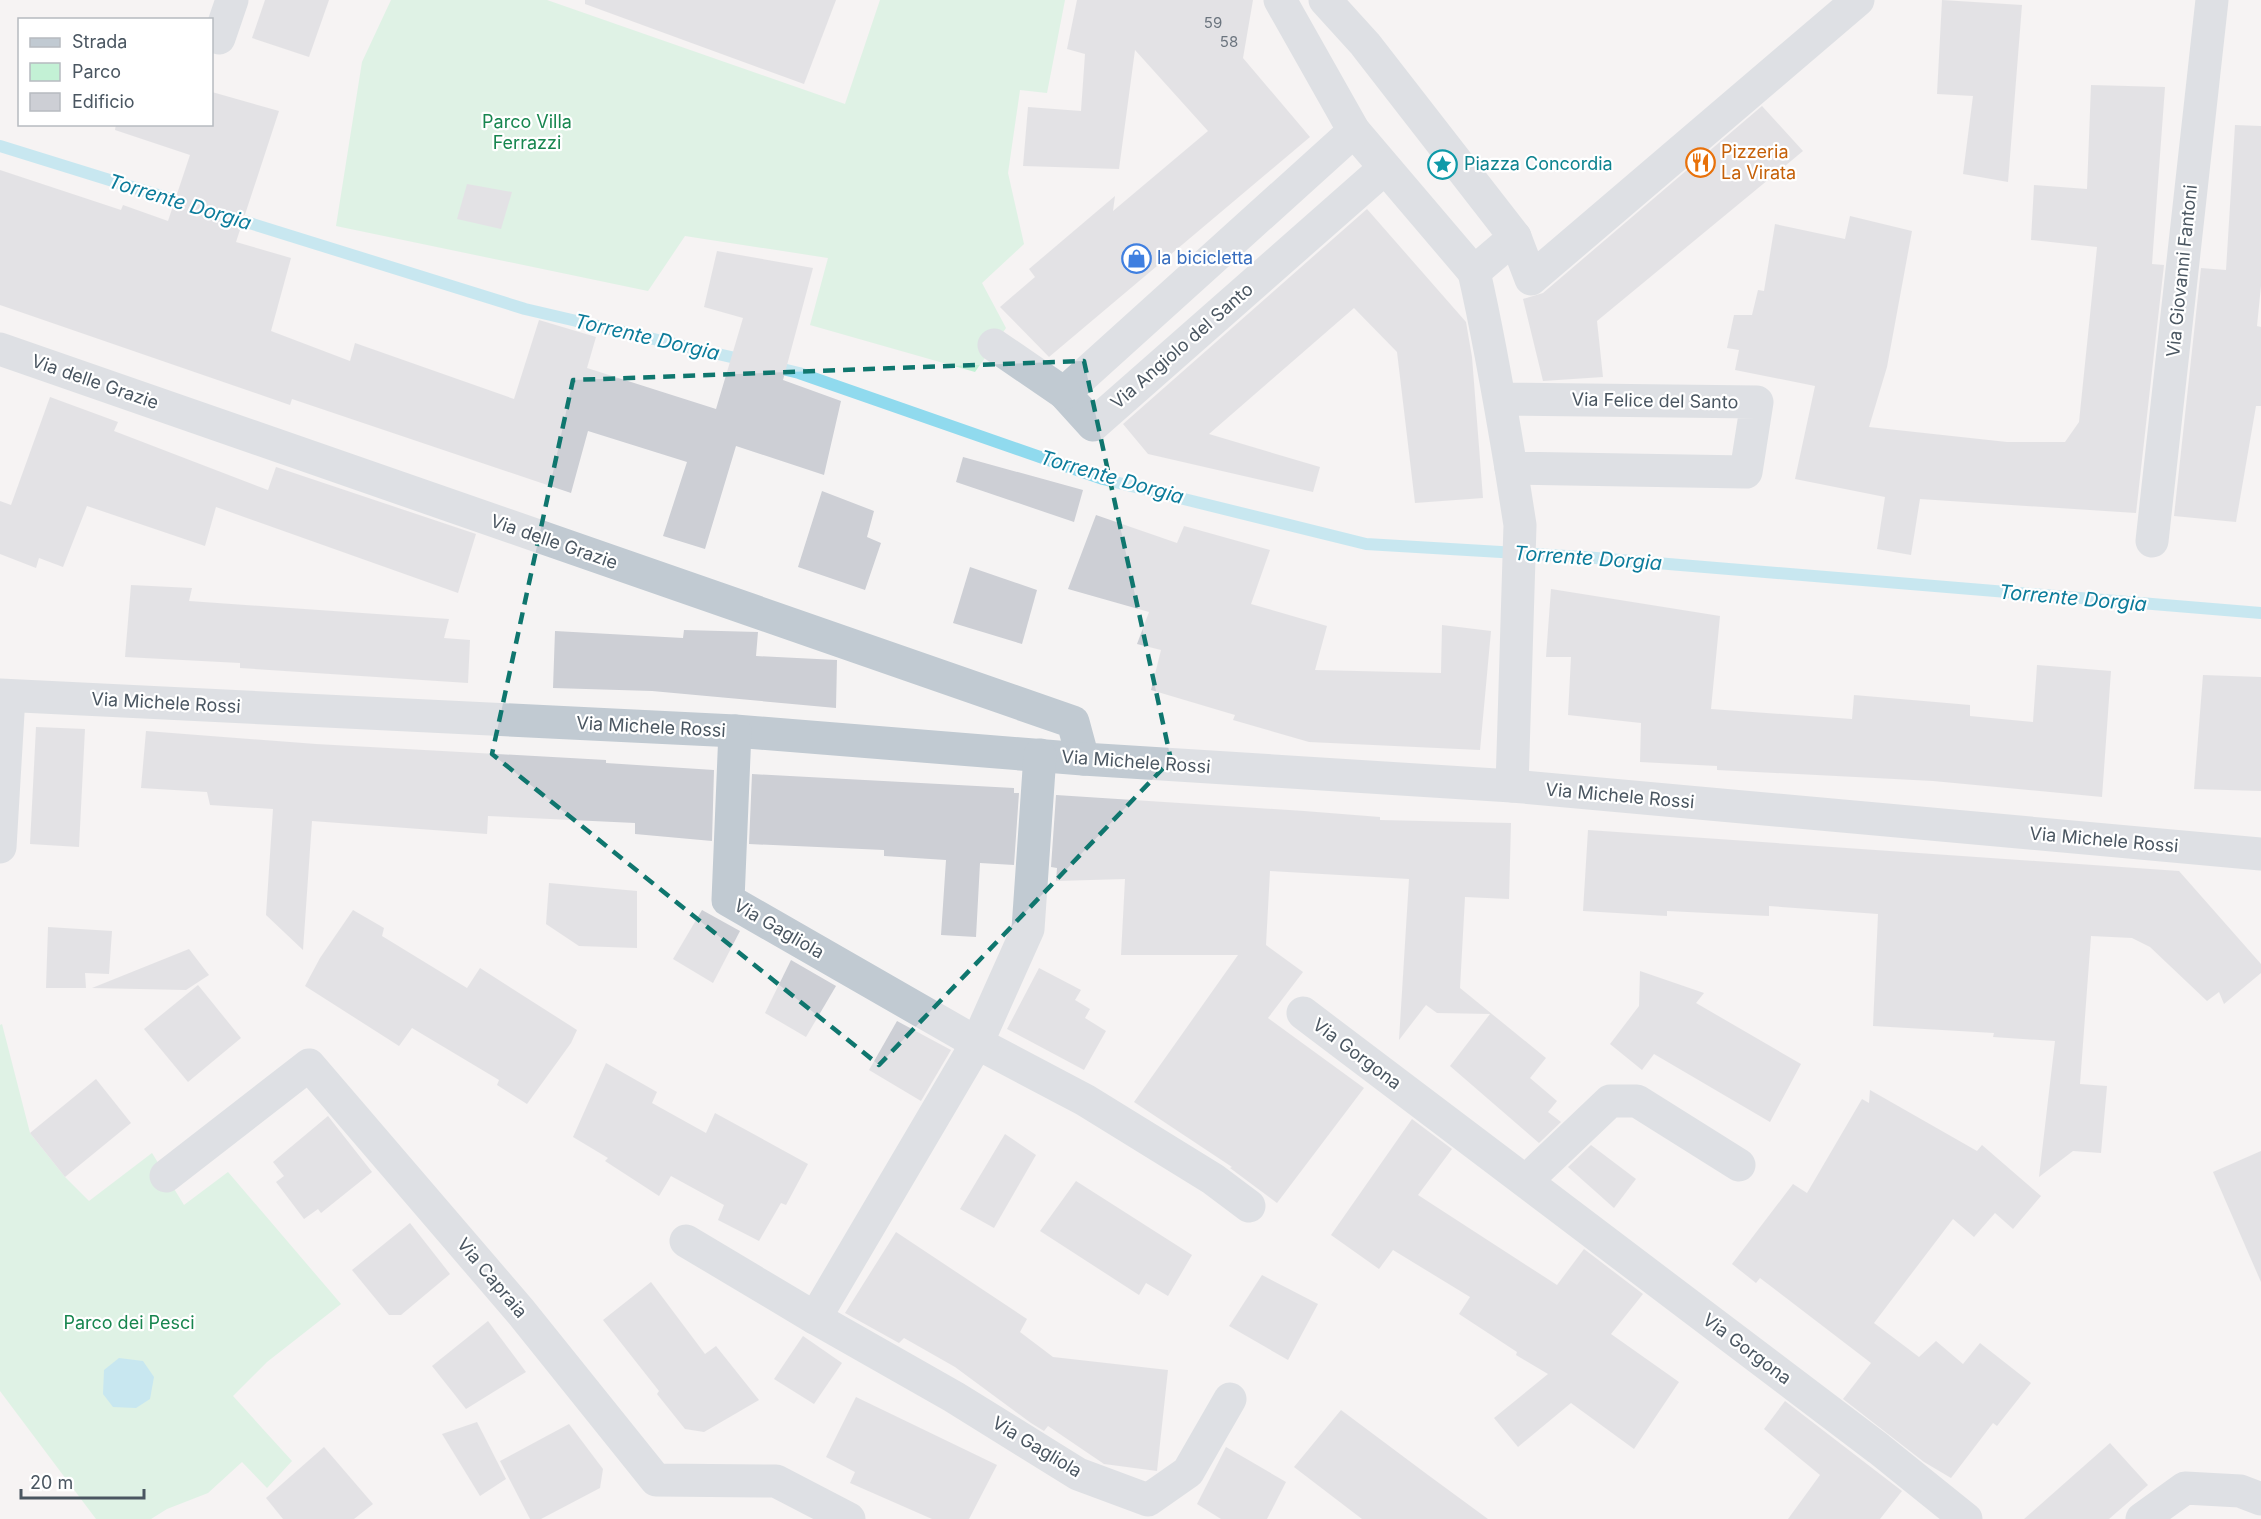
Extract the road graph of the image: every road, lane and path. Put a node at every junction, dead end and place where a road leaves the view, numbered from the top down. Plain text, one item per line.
1 (232, 0) edge
2 (1280, 0) edge
3 (1325, 0) edge
4 (1858, 0) edge
5 (2212, 0) edge
6 (219, 38) dead end
7 (1354, 131) junction
8 (1385, 168) junction
9 (1515, 237) junction
10 (1474, 272) junction
11 (994, 345) dead end
12 (0, 349) edge
13 (1064, 393) junction
14 (1500, 399) junction
15 (1511, 468) junction
16 (2152, 542) dead end
17 (4, 695) edge
18 (735, 731) junction
19 (1040, 755) junction
20 (1083, 759) junction
21 (1512, 786) junction
22 (0, 847) edge
23 (2261, 854) edge
24 (1304, 1013) dead end
25 (977, 1043) junction
26 (1738, 1165) dead end
27 (166, 1176) dead end
28 (1526, 1181) junction
29 (1249, 1206) dead end
30 (686, 1241) dead end
31 (815, 1318) junction
32 (1230, 1399) dead end
33 (2261, 1499) edge
34 (849, 1519) edge
35 (1966, 1519) edge
36 (2142, 1519) edge

1 - 6 street
2 - 7 street
3 - 9 street
4 - 9 street
5 - 16 street, Via Giovanni Fantoni
7 - 8 street
7 - 13 street
8 - 10 street
8 - 13 street, Via Angiolo del Santo
9 - 10 street
10 - 14 street
11 - 13 street, Via Angiolo del Santo
12 - 20 street, Via delle Grazie
14 - 15 street
14 - 15 street, Via Felice del Santo
15 - 21 street
17 - 18 street, Via Michele Rossi
17 - 22 street, Via Michele Rossi
18 - 19 street, Via Michele Rossi
18 - 25 street, Via Gagliola
19 - 20 street, Via Michele Rossi
19 - 25 street
20 - 21 street, Via Michele Rossi
21 - 23 street, Via Michele Rossi
24 - 28 street, Via Gorgona
25 - 29 street, Via Gagliola
25 - 31 street
26 - 28 street
27 - 34 street, Via Capraia
28 - 35 street, Via Gorgona
30 - 31 street, Via Gagliola
31 - 32 street, Via Gagliola
33 - 36 street

